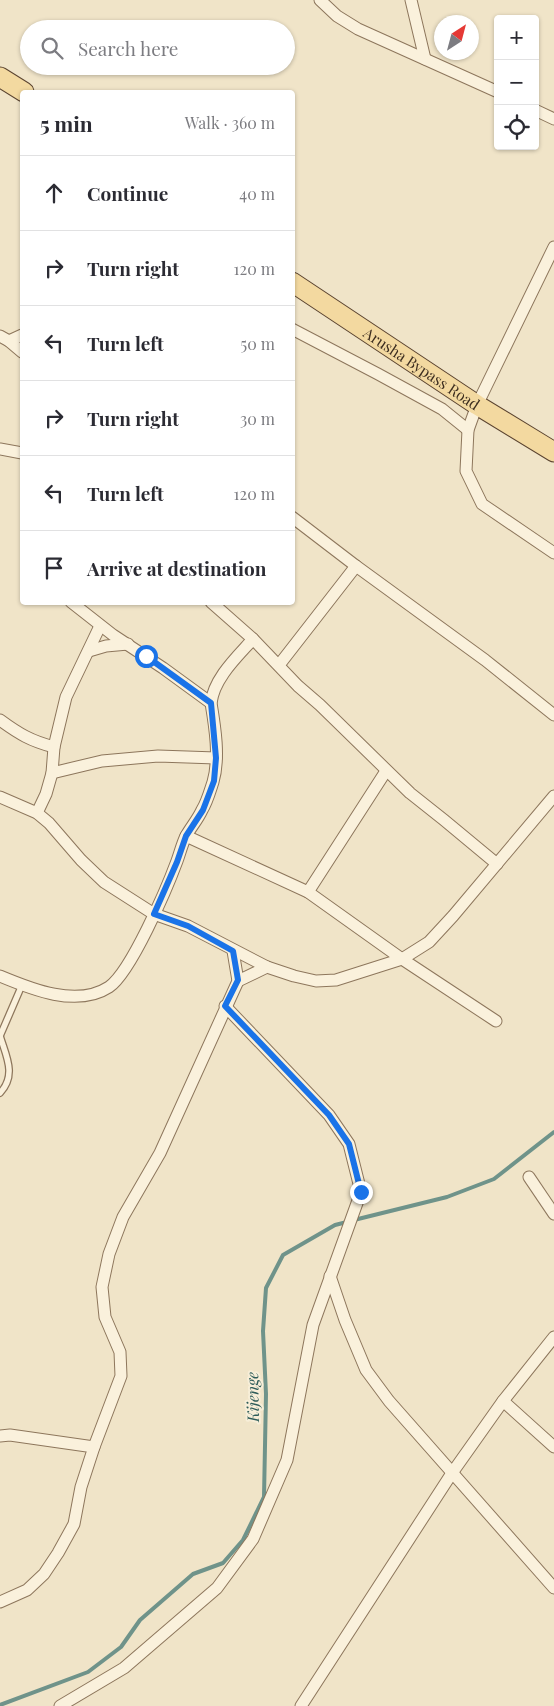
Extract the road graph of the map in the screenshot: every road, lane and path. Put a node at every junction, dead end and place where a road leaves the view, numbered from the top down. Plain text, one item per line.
1 (320, 0) edge
2 (411, 0) edge
3 (425, 59) junction
4 (0, 77) edge
5 (21, 90) edge
6 (494, 90) edge
7 (539, 112) edge
8 (554, 119) edge
9 (554, 247) edge
10 (295, 284) edge
11 (295, 331) edge
12 (20, 335) edge
13 (5, 338) edge
14 (20, 350) edge
15 (477, 405) junction
16 (468, 430) junction
17 (0, 449) edge
18 (554, 452) edge
19 (20, 453) edge
20 (295, 519) edge
21 (554, 553) edge
22 (356, 566) junction
23 (75, 605) edge
24 (214, 605) edge
25 (100, 626) junction
26 (253, 639) junction
27 (128, 644) junction
28 (88, 651) junction
29 (279, 665) junction
30 (211, 703) junction
31 (554, 715) edge
32 (0, 720) edge
33 (54, 747) junction
34 (216, 758) junction
35 (386, 771) junction
36 (52, 773) junction
37 (554, 796) edge
38 (0, 797) edge
39 (37, 813) junction
40 (186, 836) junction
41 (497, 864) junction
42 (308, 892) junction
43 (154, 914) junction
44 (233, 951) junction
45 (402, 959) junction
46 (267, 967) junction
47 (0, 976) edge
48 (238, 980) junction
49 (22, 985) junction
50 (225, 1006) junction
51 (496, 1021) dead end
52 (0, 1036) edge
53 (0, 1093) edge
54 (529, 1177) dead end
55 (554, 1214) edge
56 (330, 1276) junction
57 (554, 1337) edge
58 (503, 1401) junction
59 (0, 1436) edge
60 (94, 1447) junction
61 (554, 1447) edge
62 (452, 1473) junction
63 (554, 1588) edge
64 (0, 1602) edge
65 (60, 1706) edge
66 (301, 1706) edge

1 - 3 street
2 - 3 street
3 - 6 street
4 - 5 main road
7 - 8 street
9 - 15 street
10 - 15 main road, Arusha Bypass Road
11 - 16 street
12 - 13 street
13 - 14 street
15 - 16 street
15 - 18 main road, Arusha Bypass Road
16 - 21 street
17 - 19 street
20 - 22 street
22 - 29 street
22 - 31 street
23 - 25 street
24 - 26 street
25 - 27 street
25 - 28 street
26 - 29 street
26 - 30 street
27 - 28 street
27 - 30 street
28 - 33 street
29 - 35 street
30 - 34 street
32 - 33 street
33 - 36 street
34 - 36 street
34 - 40 street
35 - 41 street
35 - 42 street
36 - 39 street
37 - 41 street
38 - 39 street
39 - 43 street
40 - 42 street
40 - 43 street
41 - 45 street
42 - 45 street
43 - 44 street
43 - 49 street
44 - 46 street
44 - 48 street
45 - 46 street
45 - 51 street
46 - 48 street
47 - 49 street
48 - 50 street
49 - 52 lane
50 - 56 street
50 - 60 street
52 - 53 lane
54 - 55 street
56 - 62 street
56 - 65 street
57 - 58 street
58 - 61 street
58 - 62 street
59 - 60 street
60 - 64 street
62 - 63 street
62 - 66 street

